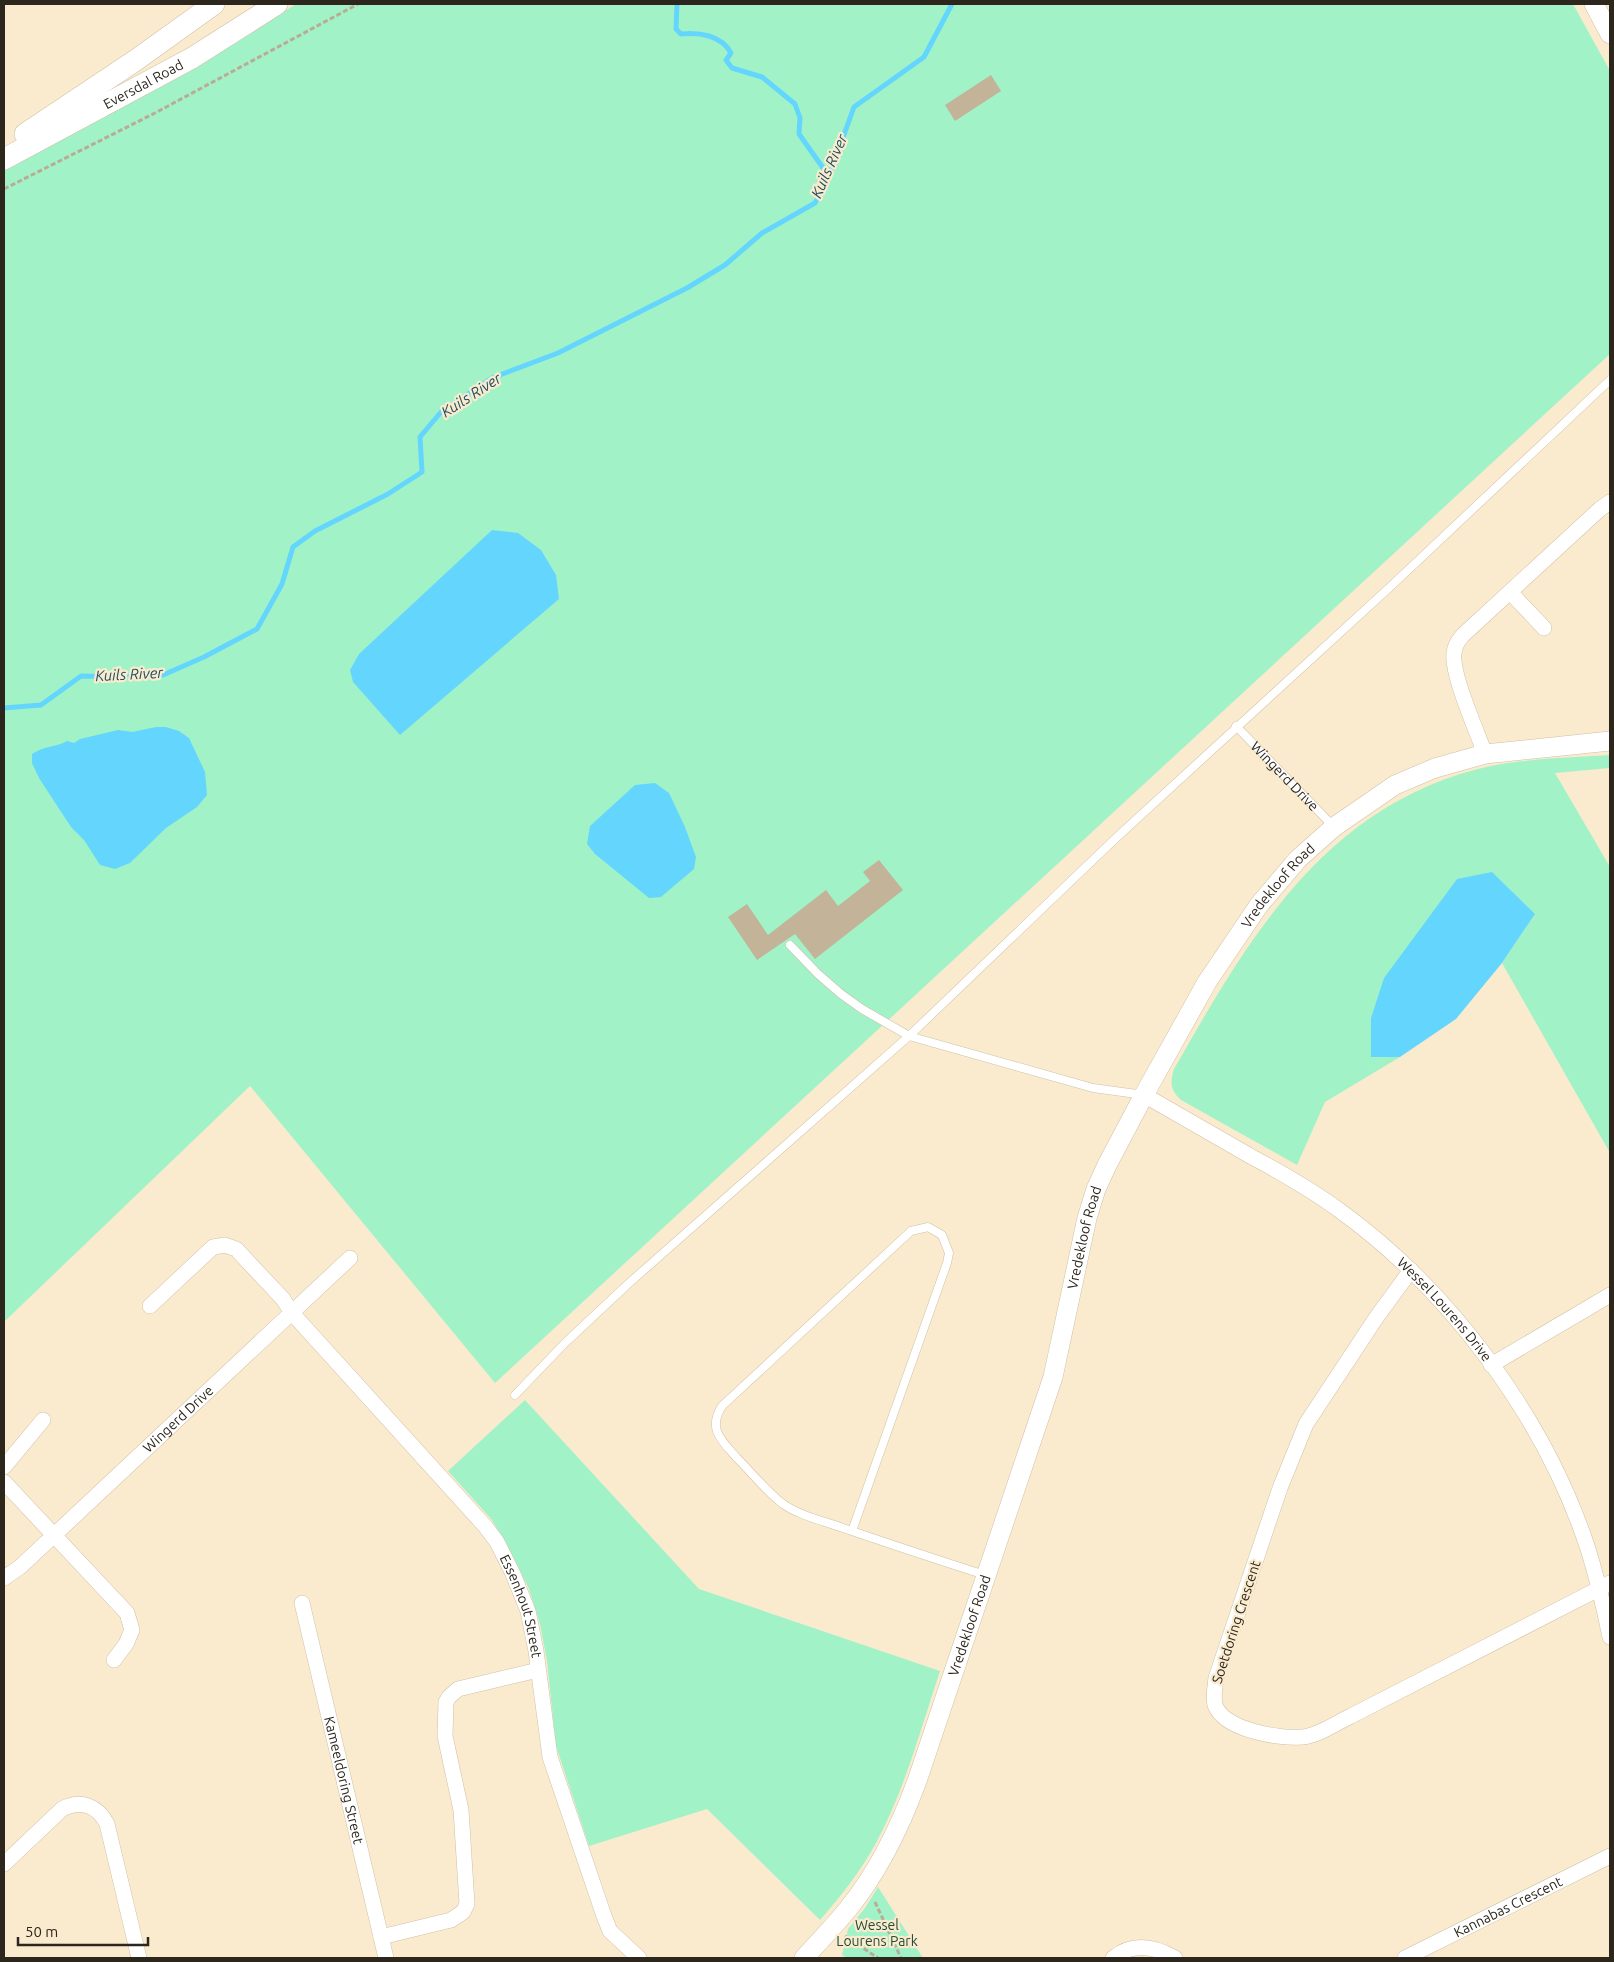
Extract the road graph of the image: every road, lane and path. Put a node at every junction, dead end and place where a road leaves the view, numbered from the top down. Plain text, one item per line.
1 (214, 4) edge
2 (277, 4) edge
3 (358, 4) edge
4 (1594, 4) edge
5 (1610, 34) edge
6 (4, 148) edge
7 (4, 159) edge
8 (4, 189) edge
9 (1610, 380) edge
10 (1610, 502) edge
11 (1510, 592) junction
12 (1544, 628) dead end
13 (1236, 726) junction
14 (1610, 742) edge
15 (1485, 754) junction
16 (1334, 827) junction
17 (790, 945) dead end
18 (909, 1036) junction
19 (1144, 1095) junction
20 (350, 1258) dead end
21 (1411, 1270) junction
22 (1610, 1295) edge
23 (150, 1306) dead end
24 (292, 1313) junction
25 (1491, 1365) junction
26 (516, 1395) dead end
27 (42, 1420) dead end
28 (4, 1467) edge
29 (4, 1482) edge
30 (852, 1531) junction
31 (54, 1534) junction
32 (987, 1576) junction
33 (4, 1578) edge
34 (1605, 1586) edge
35 (302, 1603) dead end
36 (1610, 1637) edge
37 (114, 1660) dead end
38 (538, 1670) junction
39 (1610, 1856) edge
40 (4, 1864) edge
41 (866, 1884) junction
42 (832, 1928) junction
43 (381, 1937) junction
44 (139, 1958) edge
45 (386, 1958) edge
46 (639, 1958) edge
47 (804, 1958) edge
48 (878, 1958) edge
49 (901, 1958) edge
50 (1113, 1958) edge
51 (1175, 1958) edge
52 (1406, 1958) edge

1 - 6 main road, Eversdal Road
2 - 7 main road, Eversdal Road
3 - 8 path
4 - 5 street
9 - 13 lane
10 - 11 street
11 - 12 street
11 - 15 street
13 - 16 lane, Wingerd Drive
13 - 18 lane
14 - 15 street, Vredekloof Road
15 - 16 street, Vredekloof Road
16 - 19 street, Vredekloof Road
17 - 18 lane
18 - 19 lane
18 - 26 lane
19 - 21 street, Wessel Lourens Drive
19 - 32 street, Vredekloof Road
20 - 24 street, Wingerd Drive
21 - 25 street, Wessel Lourens Drive
21 - 34 street, Soetdoring Crescent
22 - 25 street
23 - 24 street, Essenhout Street
24 - 31 street, Wingerd Drive
24 - 38 street, Essenhout Street
25 - 34 street, Wessel Lourens Drive
27 - 28 street
29 - 31 street
30 - 30 lane
30 - 32 lane
31 - 33 street, Wingerd Drive
31 - 37 street
32 - 41 street, Vredekloof Road
34 - 36 street, Wessel Lourens Drive
35 - 43 street, Kameeldoring Street
38 - 43 street
38 - 46 street, Essenhout Street
39 - 52 street, Kannabas Crescent
40 - 44 street
41 - 42 street, Vredekloof Road
41 - 49 path
42 - 47 street, Vredekloof Road
42 - 48 path
43 - 45 street, Kameeldoring Street
50 - 51 street

